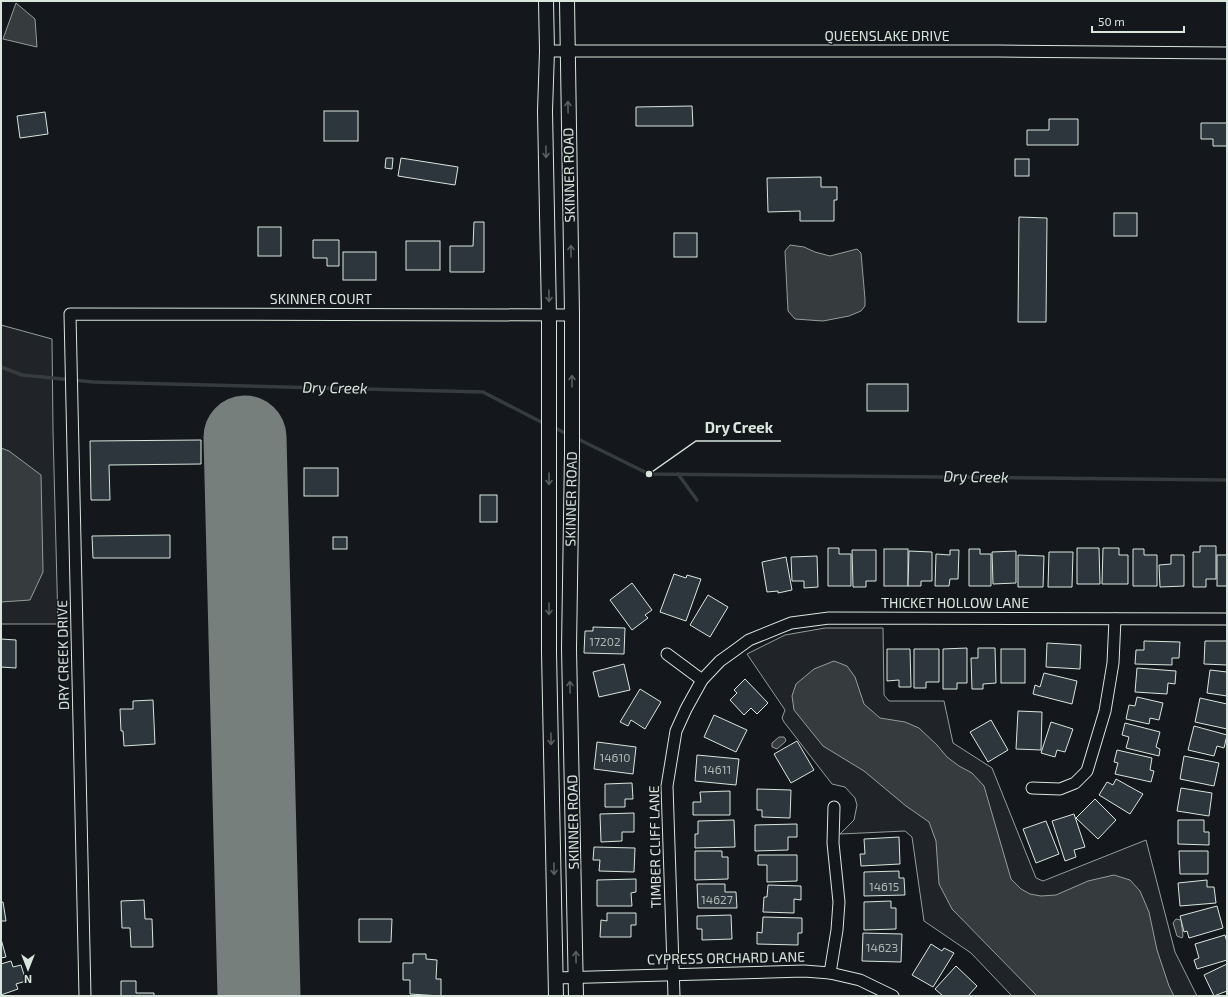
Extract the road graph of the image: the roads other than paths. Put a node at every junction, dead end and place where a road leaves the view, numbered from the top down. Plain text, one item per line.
1 (546, 1) edge
2 (567, 1) edge
3 (547, 51) junction
4 (567, 52) junction
5 (1227, 53) edge
6 (70, 314) joint
7 (549, 315) junction
8 (572, 315) junction
9 (1115, 619) junction
10 (1227, 619) edge
11 (667, 654) dead end
12 (702, 680) junction
13 (1032, 788) dead end
14 (834, 807) dead end
15 (830, 973) junction
16 (673, 974) junction
17 (576, 977) junction
18 (556, 978) junction
19 (85, 996) edge
20 (556, 996) edge
21 (576, 996) edge
22 (674, 996) edge
23 (893, 996) edge

1 - 3 street, SKINNER ROAD
2 - 4 street, SKINNER ROAD
3 - 4 street, QUEENSLAKE DRIVE
3 -> 7 street, SKINNER ROAD
4 - 5 street, QUEENSLAKE DRIVE
8 -> 4 street, SKINNER ROAD
6 - 7 street, SKINNER COURT
6 - 19 street, DRY CREEK DRIVE
7 - 8 street, SKINNER COURT
7 -> 18 street, SKINNER ROAD
17 -> 8 street, SKINNER ROAD
9 - 10 street, THICKET HOLLOW LANE
9 - 12 street, THICKET HOLLOW LANE
9 - 13 street
11 - 12 street
12 - 16 street, TIMBER CLIFF LANE
14 - 15 street
15 - 16 street, CYPRESS ORCHARD LANE
15 - 23 street, CYPRESS ORCHARD LANE
16 - 17 street, CYPRESS ORCHARD LANE
16 - 22 street, TIMBER CLIFF LANE
17 - 18 street, CYPRESS ORCHARD LANE
17 - 21 street, SKINNER ROAD
18 - 20 street, SKINNER ROAD

